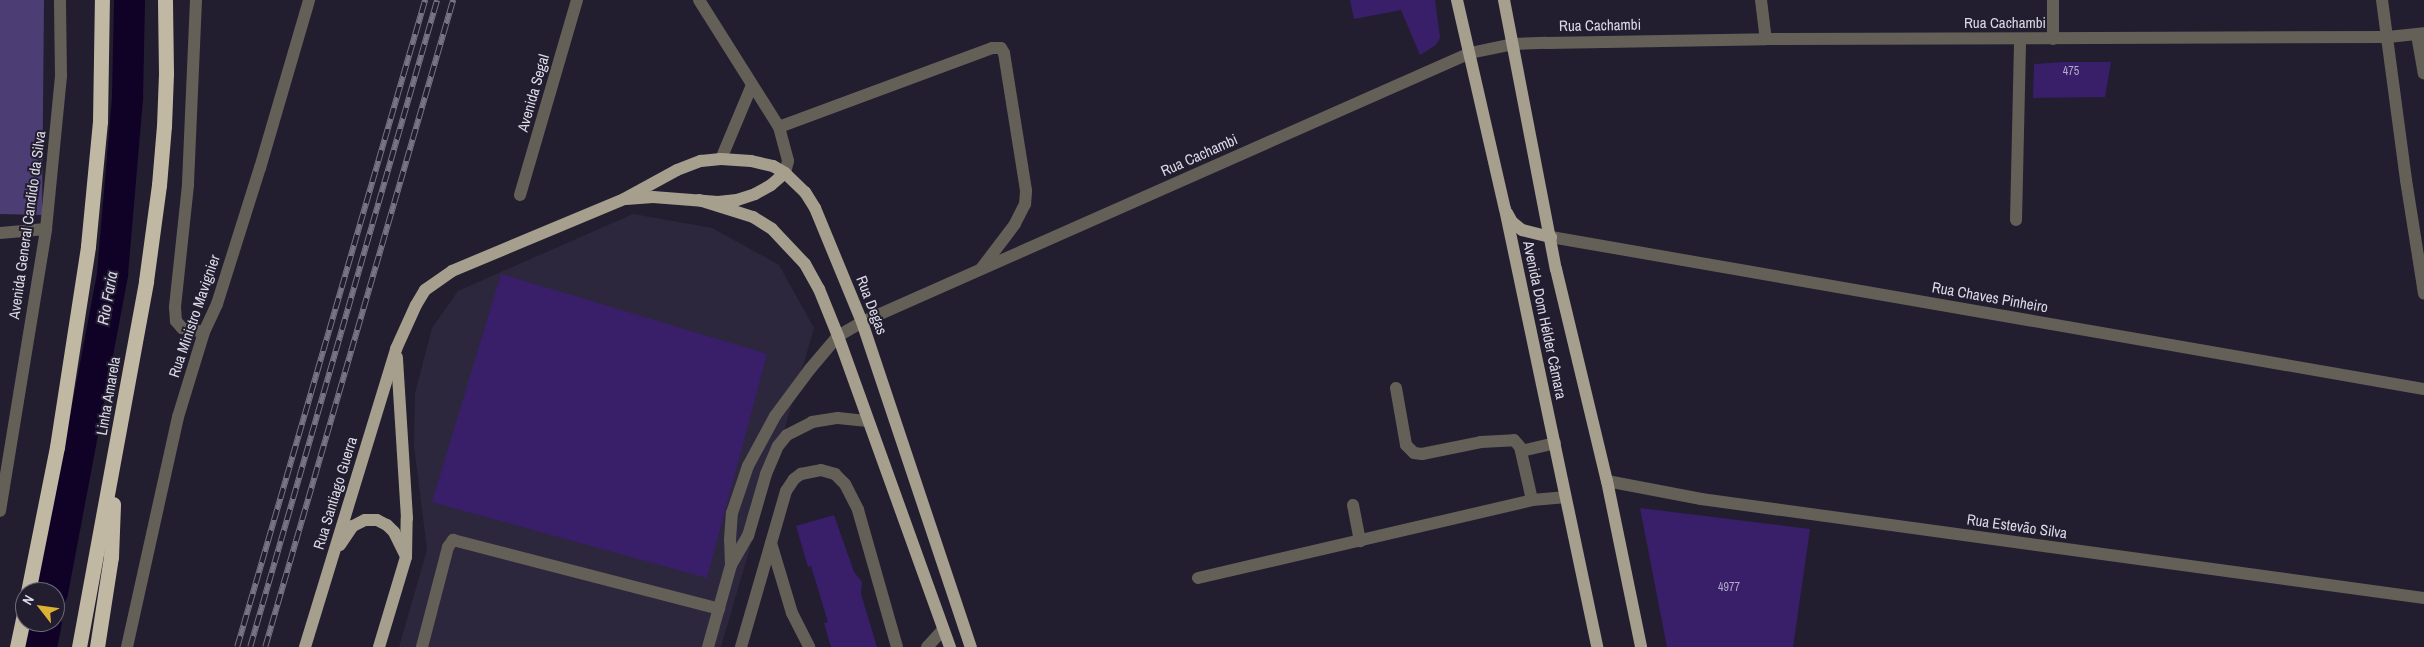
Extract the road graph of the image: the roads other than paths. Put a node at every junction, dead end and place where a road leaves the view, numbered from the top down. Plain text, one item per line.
1 (60, 0) edge
2 (102, 0) edge
3 (165, 0) edge
4 (196, 0) edge
5 (309, 0) edge
6 (577, 0) edge
7 (699, 0) edge
8 (1457, 0) edge
9 (1504, 0) edge
10 (1761, 0) edge
11 (2053, 0) edge
12 (2382, 0) edge
13 (2421, 34) edge
14 (2388, 37) junction
15 (1766, 39) junction
16 (2020, 39) junction
17 (2053, 39) junction
18 (1513, 44) junction
19 (1470, 53) junction
20 (2424, 73) edge
21 (752, 85) junction
22 (779, 127) junction
23 (721, 159) junction
24 (786, 173) junction
25 (520, 195) dead end
26 (624, 199) junction
27 (699, 200) junction
28 (1505, 209) junction
29 (2016, 220) dead end
30 (46, 229) junction
31 (0, 232) edge
32 (1551, 238) junction
33 (981, 269) junction
34 (2424, 294) edge
35 (862, 322) junction
36 (204, 332) junction
37 (838, 336) junction
38 (396, 349) junction
39 (1396, 388) dead end
40 (2424, 389) edge
41 (868, 421) junction
42 (1556, 443) junction
43 (1521, 451) junction
44 (115, 460) junction
45 (4, 472) edge
46 (1607, 481) junction
47 (1564, 497) junction
48 (1532, 500) junction
49 (1353, 505) dead end
50 (0, 511) edge
51 (1360, 541) junction
52 (771, 543) junction
53 (333, 554) junction
54 (406, 557) junction
55 (732, 565) junction
56 (1198, 578) dead end
57 (30, 582) edge
58 (2424, 598) edge
59 (719, 609) junction
60 (943, 630) junction
61 (21, 632) edge
62 (18, 647) edge
63 (79, 647) edge
64 (97, 647) edge
65 (127, 647) edge
66 (305, 647) edge
67 (379, 647) edge
68 (422, 647) edge
69 (708, 647) edge
70 (741, 647) edge
71 (809, 647) edge
72 (898, 647) edge
73 (927, 647) edge
74 (950, 647) edge
75 (971, 647) edge
76 (1597, 647) edge
77 (1641, 647) edge

1 - 30 street, Avenida General Candido da Silva
2 - 57 highway
3 - 44 highway, Linha Amarela
4 - 36 street
5 - 36 street, Rua Ministro Mavignier
6 - 25 street, Avenida Segal
7 - 21 street
8 - 19 main road, Avenida Dom Hélder Câmara
9 - 18 main road, Avenida Dom Hélder Câmara
10 - 15 street
11 - 17 street
12 - 14 street
13 - 14 street, Rua Cachambi
13 - 20 street
14 - 17 street, Rua Cachambi
14 - 34 street
15 - 16 street, Rua Cachambi
15 - 18 street, Rua Cachambi
16 - 17 street, Rua Cachambi
16 - 29 street
18 - 19 street, Rua Cachambi
18 - 32 main road, Avenida Dom Hélder Câmara
19 - 28 main road, Avenida Dom Hélder Câmara
19 - 33 street, Rua Cachambi
21 - 22 street
21 - 23 street
22 - 24 street
22 - 33 street
23 - 24 main road, Rua Santiago Guerra
23 - 26 main road, Rua Santiago Guerra
24 - 27 main road
24 - 35 main road, Rua Degas
26 - 27 main road, Rua Santiago Guerra
26 - 38 main road, Rua Santiago Guerra
27 - 37 main road
28 - 32 main road
28 - 42 main road, Avenida Dom Hélder Câmara
30 - 31 street
30 - 45 street, Avenida General Candido da Silva
32 - 40 street, Rua Chaves Pinheiro
32 - 46 main road, Avenida Dom Hélder Câmara
33 - 35 street, Rua Cachambi
35 - 37 street, Rua Cachambi
35 - 75 main road, Rua Degas
36 - 65 street, Rua Ministro Mavignier
37 - 41 main road
37 - 55 street
38 - 53 main road, Rua Santiago Guerra
38 - 54 main road, Rua Santiago Guerra
39 - 43 street
41 - 55 street
41 - 60 main road
42 - 43 street
42 - 47 main road, Avenida Dom Hélder Câmara
43 - 48 street
44 - 63 highway, Linha Amarela
44 - 64 highway
45 - 50 street, Avenida General Candido da Silva
46 - 58 street, Rua Estevão Silva
46 - 77 main road, Avenida Dom Hélder Câmara
47 - 48 street
47 - 76 main road, Avenida Dom Hélder Câmara
48 - 51 street
49 - 51 street
51 - 56 street
52 - 70 street
52 - 71 street
52 - 72 street
53 - 54 main road
53 - 66 main road, Rua Santiago Guerra
54 - 67 main road, Rua Santiago Guerra
55 - 59 street
59 - 68 street
59 - 69 street
60 - 73 street
60 - 74 main road
61 - 62 highway

